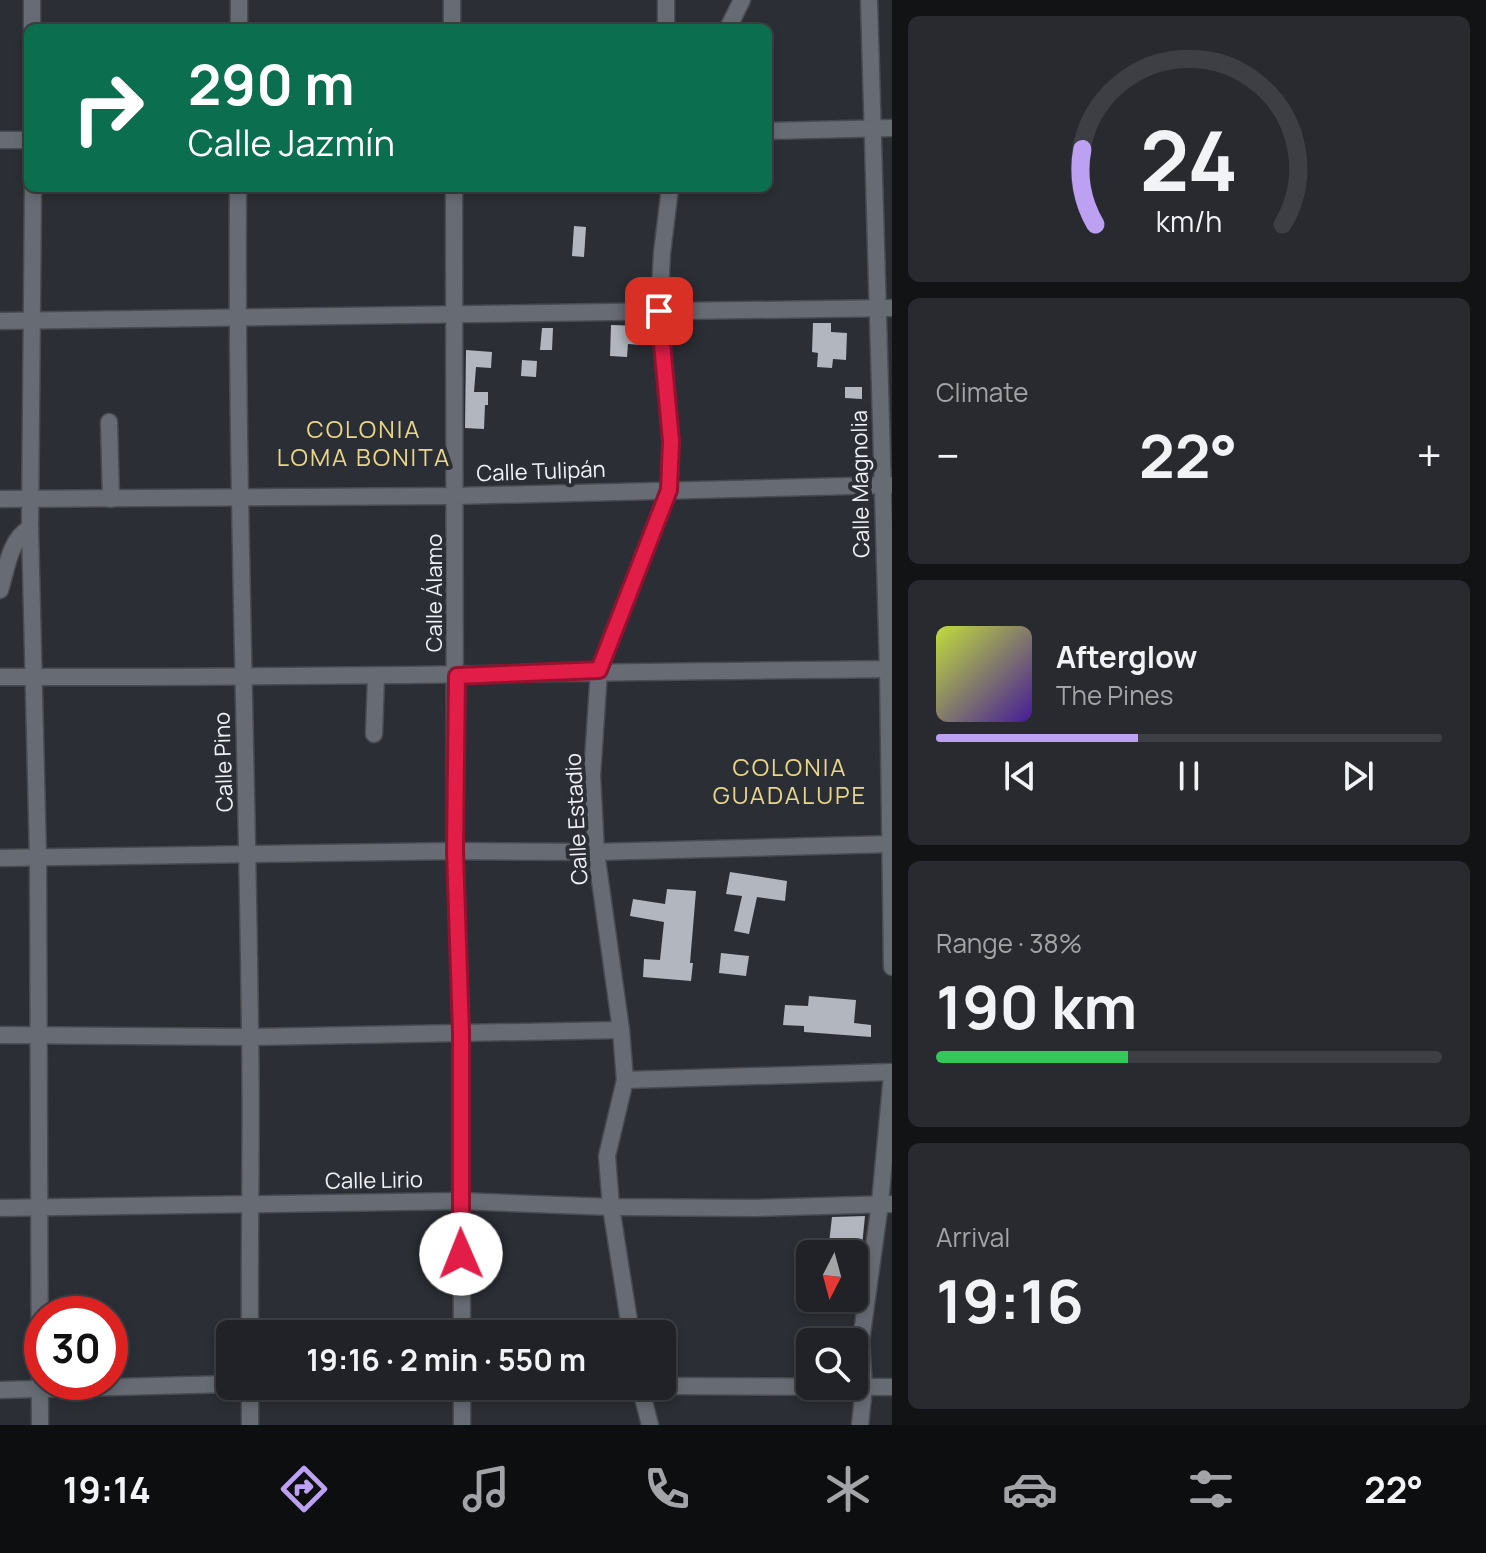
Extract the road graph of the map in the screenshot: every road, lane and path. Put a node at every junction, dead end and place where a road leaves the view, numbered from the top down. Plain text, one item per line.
1 (32, 0) edge
2 (239, 0) edge
3 (452, 0) edge
4 (666, 0) edge
5 (742, 0) edge
6 (869, 0) edge
7 (32, 24) edge
8 (239, 24) edge
9 (452, 24) edge
10 (666, 24) edge
11 (730, 24) edge
12 (873, 128) junction
13 (892, 128) edge
14 (772, 131) edge
15 (0, 140) edge
16 (24, 140) edge
17 (33, 192) edge
18 (238, 192) edge
19 (454, 192) edge
20 (670, 192) edge
21 (885, 308) edge
22 (659, 311) junction
23 (456, 315) junction
24 (237, 318) junction
25 (0, 321) edge
26 (33, 321) junction
27 (109, 422) dead end
28 (887, 485) edge
29 (669, 490) junction
30 (242, 496) junction
31 (455, 496) junction
32 (0, 499) edge
33 (31, 499) junction
34 (111, 499) junction
35 (30, 528) junction
36 (0, 590) edge
37 (890, 669) edge
38 (599, 670) junction
39 (457, 676) junction
40 (0, 677) edge
41 (35, 677) junction
42 (376, 677) junction
43 (242, 678) junction
44 (374, 734) dead end
45 (892, 844) edge
46 (455, 851) junction
47 (596, 852) junction
48 (247, 856) junction
49 (0, 858) edge
50 (38, 858) junction
51 (892, 967) edge
52 (621, 1030) junction
53 (461, 1033) junction
54 (0, 1035) edge
55 (38, 1035) junction
56 (251, 1037) junction
57 (892, 1073) edge
58 (625, 1080) junction
59 (460, 1201) junction
60 (248, 1203) junction
61 (886, 1204) edge
62 (39, 1207) junction
63 (611, 1207) junction
64 (0, 1208) edge
65 (39, 1296) edge
66 (250, 1320) edge
67 (462, 1320) edge
68 (629, 1320) edge
69 (863, 1328) edge
70 (216, 1384) edge
71 (676, 1386) edge
72 (128, 1387) edge
73 (796, 1387) edge
74 (892, 1387) edge
75 (868, 1388) edge
76 (24, 1389) edge
77 (0, 1390) edge
78 (40, 1400) edge
79 (250, 1400) edge
80 (462, 1400) edge
81 (644, 1400) edge
82 (863, 1400) edge
83 (40, 1425) edge
84 (250, 1425) edge
85 (462, 1425) edge
86 (650, 1425) edge
87 (860, 1425) edge

1 - 7 street
2 - 8 street
3 - 9 street
4 - 10 street
5 - 11 street
6 - 12 street, Calle Magnolia
12 - 13 street
12 - 14 street
12 - 21 street, Calle Magnolia
15 - 16 street
17 - 26 street
18 - 24 street, Calle Pino
19 - 23 street, Calle Álamo
20 - 22 street, Calle Estadio
21 - 22 street
21 - 28 street, Calle Magnolia
22 - 23 street
22 - 29 street, Calle Estadio
23 - 24 street
23 - 31 street, Calle Álamo
24 - 26 street
24 - 30 street, Calle Pino
25 - 26 street
26 - 33 street
27 - 34 street
28 - 29 street, Calle Tulipán
28 - 37 street, Calle Magnolia
29 - 31 street, Calle Tulipán
29 - 38 street, Calle Estadio
30 - 31 street, Calle Tulipán
30 - 34 street, Calle Tulipán
30 - 43 street, Calle Pino
31 - 39 street, Calle Álamo
32 - 33 street, Calle Tulipán
33 - 34 street, Calle Tulipán
33 - 35 street
35 - 36 street
35 - 41 street
37 - 38 street
37 - 45 street, Calle Magnolia
38 - 39 street
38 - 47 street, Calle Estadio
39 - 42 street
39 - 46 street, Calle Álamo
40 - 41 street
41 - 43 street
41 - 50 street
42 - 43 street
42 - 44 street
43 - 48 street, Calle Pino
45 - 47 street
45 - 51 street, Calle Magnolia
46 - 47 street
46 - 48 street
46 - 53 street, Calle Álamo
47 - 52 street, Calle Estadio
48 - 50 street
48 - 56 street, Calle Pino
49 - 50 street
50 - 55 street
52 - 53 street
52 - 58 street, Calle Estadio
53 - 56 street
53 - 59 street, Calle Álamo
54 - 55 street
55 - 56 street
55 - 62 street
56 - 60 street, Calle Pino
57 - 58 street
57 - 61 street
58 - 63 street, Calle Estadio
59 - 60 street, Calle Lirio
59 - 63 street, Calle Lirio
59 - 67 street, Calle Álamo
60 - 62 street, Calle Lirio
60 - 66 street, Calle Pino
61 - 63 street, Calle Lirio
61 - 69 street
62 - 64 street, Calle Lirio
62 - 65 street
63 - 68 street, Calle Estadio
70 - 72 street
71 - 73 street
74 - 75 street
76 - 77 street
78 - 83 street
79 - 84 street
80 - 85 street
81 - 86 street
82 - 87 street

